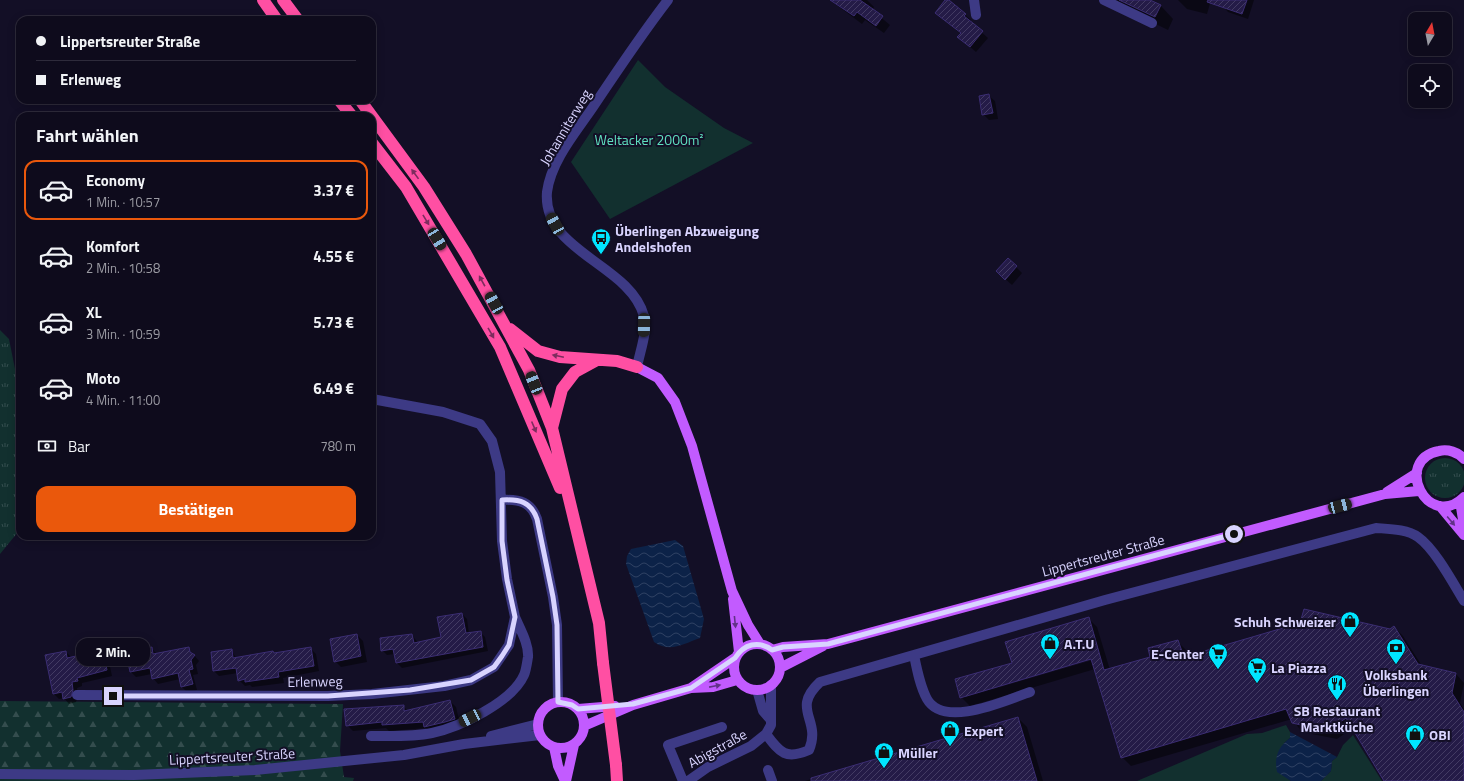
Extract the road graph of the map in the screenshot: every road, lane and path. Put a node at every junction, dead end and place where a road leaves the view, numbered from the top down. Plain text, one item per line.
1 (262, 0) edge
2 (283, 0) edge
3 (668, 0) edge
4 (974, 0) edge
5 (1104, 0) edge
6 (976, 15) dead end
7 (274, 16) edge
8 (295, 16) edge
9 (1152, 23) dead end
10 (342, 104) edge
11 (349, 112) edge
12 (376, 122) edge
13 (376, 148) edge
14 (507, 328) junction
15 (597, 360) junction
16 (637, 367) junction
17 (376, 400) edge
18 (552, 428) junction
19 (1464, 460) edge
20 (1417, 472) junction
21 (1419, 491) junction
22 (1385, 494) junction
23 (1462, 499) edge
24 (502, 500) junction
25 (1440, 506) junction
26 (572, 513) junction
27 (1464, 526) edge
28 (1464, 535) edge
29 (732, 591) junction
30 (1464, 601) edge
31 (515, 617) junction
32 (760, 644) junction
33 (828, 644) junction
34 (772, 650) junction
35 (737, 655) junction
36 (914, 655) junction
37 (780, 668) junction
38 (738, 680) junction
39 (771, 685) junction
40 (691, 688) junction
41 (757, 690) junction
42 (1030, 692) dead end
43 (77, 694) dead end
44 (558, 702) junction
45 (633, 704) junction
46 (578, 709) junction
47 (770, 718) junction
48 (538, 724) junction
49 (584, 726) junction
50 (722, 727) dead end
51 (766, 734) junction
52 (540, 735) junction
53 (371, 736) dead end
54 (464, 744) junction
55 (574, 745) junction
56 (554, 747) junction
57 (768, 770) dead end
58 (0, 774) edge
59 (566, 781) edge
60 (618, 781) edge
61 (683, 781) edge
62 (688, 781) edge
63 (772, 781) edge

1 - 7 highway
2 - 8 highway
3 - 16 street, Johanniterweg
4 - 6 street
5 - 9 street
10 - 11 highway
14 -> 12 highway
13 -> 26 highway
15 -> 14 highway
14 - 18 highway
15 - 16 highway
15 - 18 highway
16 - 29 main road
17 - 24 street, Erlenweg
18 - 26 highway
19 - 20 main road
20 - 21 main road
20 - 22 main road, Lippertsreuter Straße
21 - 22 main road, Lippertsreuter Straße
21 - 25 main road
22 - 33 main road, Lippertsreuter Straße
23 - 25 main road
23 - 27 main road
24 - 31 street, Erlenweg
24 - 44 street
25 -> 28 main road
26 - 60 highway, bridge
29 - 32 main road
29 -> 35 main road
30 - 36 street
31 - 43 street, Erlenweg
31 - 53 street, Erlenweg
32 - 34 main road
32 - 35 main road
33 - 34 main road, Lippertsreuter Straße
33 - 37 main road, Lippertsreuter Straße
34 - 37 main road
35 - 38 main road
35 - 40 main road
36 - 42 street
36 - 51 street
37 - 39 main road
40 -> 38 main road
38 - 41 main road
39 - 41 main road
39 - 47 street, Abigstraße
40 - 45 main road
41 - 47 street
44 - 46 main road
44 - 48 main road
45 - 46 main road
45 - 49 main road
46 - 49 main road
47 - 51 street, Abigstraße
48 - 52 main road
48 - 54 street, Lippertsreuter Straße
49 - 55 main road
50 - 61 street
51 - 62 street, Abigstraße
52 - 54 street, Lippertsreuter Straße
52 - 56 main road
54 - 58 street, Lippertsreuter Straße
55 - 56 main road
55 - 59 main road
56 - 59 main road
57 - 63 street

